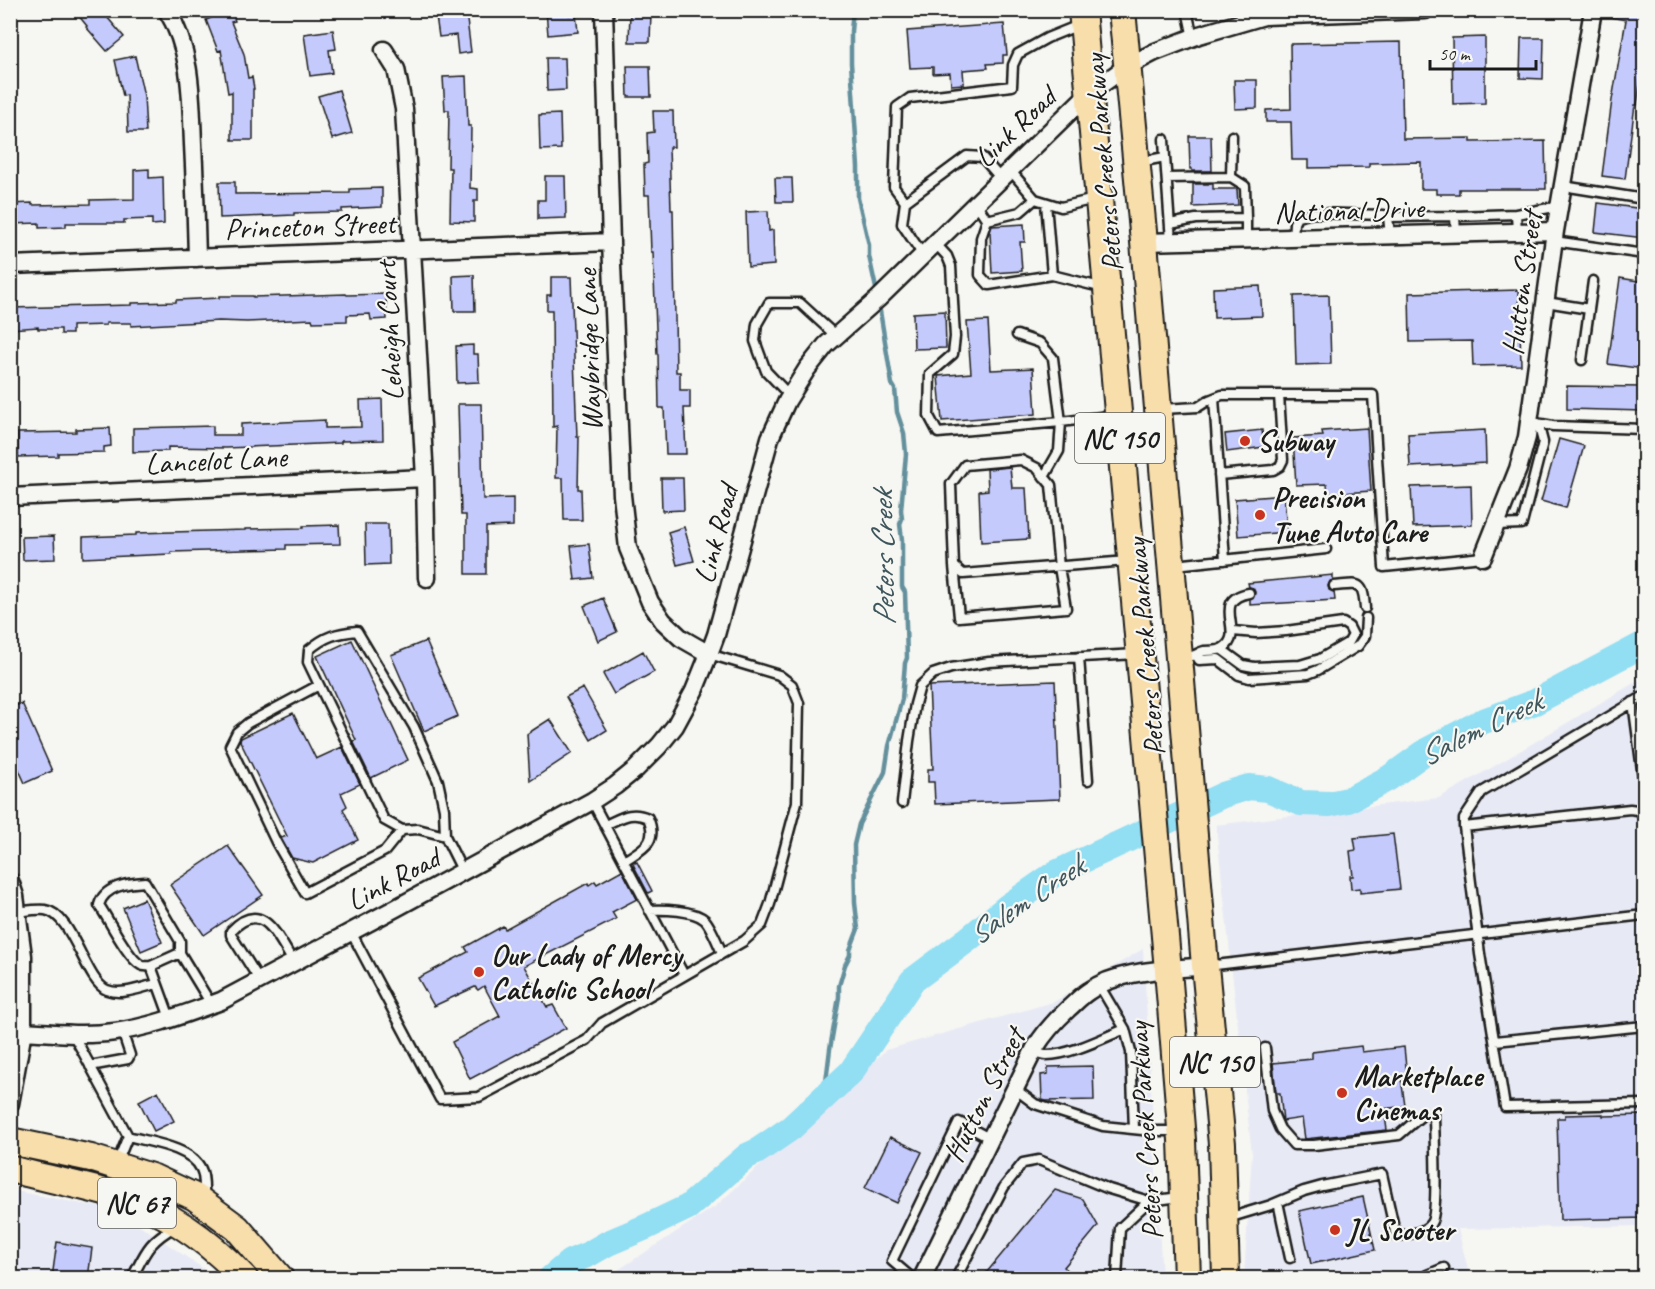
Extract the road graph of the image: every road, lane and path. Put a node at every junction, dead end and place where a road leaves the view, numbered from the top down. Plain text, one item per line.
1 (167, 10) edge
2 (604, 10) edge
3 (1122, 10) edge
4 (1187, 10) edge
5 (1425, 10) edge
6 (1593, 10) edge
7 (1264, 13) edge
8 (1082, 17) edge
9 (1193, 38) junction
10 (384, 50) dead end
11 (1126, 67) junction
12 (1088, 94) junction
13 (1232, 136) dead end
14 (1164, 139) dead end
15 (1165, 157) junction
16 (1136, 162) junction
17 (1006, 174) junction
18 (1231, 177) junction
19 (1167, 178) junction
20 (1563, 186) junction
21 (1098, 198) junction
22 (1644, 199) edge
23 (1035, 200) junction
24 (905, 202) junction
25 (1046, 203) junction
26 (976, 204) junction
27 (1560, 206) junction
28 (1516, 214) junction
29 (1455, 216) junction
30 (1388, 217) junction
31 (1246, 218) junction
32 (987, 220) junction
33 (1170, 224) junction
34 (1517, 232) junction
35 (1456, 234) junction
36 (1390, 235) junction
37 (1555, 236) junction
38 (1293, 238) junction
39 (1246, 239) junction
40 (1171, 241) junction
41 (611, 242) junction
42 (1144, 242) junction
43 (412, 249) junction
44 (929, 249) junction
45 (1644, 254) edge
46 (197, 258) junction
47 (10, 265) edge
48 (1052, 275) junction
49 (1593, 281) dead end
50 (1107, 289) junction
51 (1546, 302) junction
52 (1589, 309) junction
53 (1017, 335) dead end
54 (836, 336) junction
55 (1582, 360) dead end
56 (1279, 395) junction
57 (790, 396) junction
58 (1214, 398) junction
59 (1158, 410) junction
60 (1118, 415) junction
61 (1062, 422) junction
62 (1534, 422) junction
63 (1644, 429) edge
64 (1219, 475) junction
65 (1044, 477) junction
66 (424, 478) junction
67 (10, 497) edge
68 (1496, 525) junction
69 (1326, 549) dead end
70 (1483, 557) joint
71 (1225, 560) junction
72 (1131, 561) junction
73 (954, 566) junction
74 (1171, 566) junction
75 (1059, 567) junction
76 (426, 578) dead end
77 (1334, 586) dead end
78 (1249, 593) dead end
79 (1365, 608) dead end
80 (1366, 618) dead end
81 (1233, 632) junction
82 (1221, 649) junction
83 (709, 654) junction
84 (1140, 654) junction
85 (1188, 656) junction
86 (1079, 657) junction
87 (319, 685) junction
88 (1644, 696) edge
89 (1633, 702) junction
90 (1088, 780) dead end
91 (1644, 784) edge
92 (592, 801) junction
93 (902, 803) dead end
94 (1644, 811) edge
95 (605, 826) junction
96 (1464, 827) junction
97 (402, 830) junction
98 (445, 836) junction
99 (624, 861) junction
100 (463, 872) junction
101 (10, 881) edge
102 (649, 910) junction
103 (17, 912) junction
104 (1644, 915) edge
105 (351, 932) junction
106 (1478, 935) junction
107 (180, 953) junction
108 (723, 953) junction
109 (294, 963) junction
110 (151, 966) junction
111 (1205, 966) junction
112 (1168, 970) junction
113 (684, 975) junction
114 (260, 981) junction
115 (157, 984) junction
116 (1099, 985) junction
117 (211, 1004) junction
118 (170, 1018) junction
119 (21, 1019) junction
120 (1644, 1026) edge
121 (1125, 1029) junction
122 (122, 1031) junction
123 (73, 1034) junction
124 (1495, 1041) junction
125 (1265, 1048) dead end
126 (1033, 1051) junction
127 (90, 1066) junction
128 (14, 1067) edge
129 (1015, 1089) junction
130 (10, 1104) edge
131 (1644, 1104) edge
132 (1434, 1115) dead end
133 (1421, 1116) dead end
134 (1134, 1129) junction
135 (1181, 1131) junction
136 (128, 1136) junction
137 (991, 1139) junction
138 (10, 1141) edge
139 (116, 1166) junction
140 (10, 1169) edge
141 (1184, 1197) junction
142 (1149, 1201) junction
143 (1278, 1202) junction
144 (204, 1204) junction
145 (1224, 1218) junction
146 (179, 1225) junction
147 (1290, 1258) dead end
148 (1444, 1268) dead end
149 (132, 1278) edge
150 (244, 1278) edge
151 (279, 1278) edge
152 (912, 1278) edge
153 (922, 1278) edge
154 (956, 1278) edge
155 (1117, 1278) edge
156 (1187, 1278) edge
157 (1226, 1278) edge
158 (1427, 1278) edge

1 - 46 street
2 - 41 street, Waybridge Lane
3 - 11 main road, Peters Creek Parkway / NC 150
4 - 9 lane
5 - 7 street, Link Road
6 - 20 street, Hutton Street
7 - 9 street, Link Road
8 - 12 main road, Peters Creek Parkway / NC 150
8 - 24 lane
9 - 11 street, Link Road
10 - 43 street, Leheigh Court
11 - 12 street, Link Road
11 - 16 main road, Peters Creek Parkway / NC 150
12 - 17 street, Link Road
12 - 21 main road, Peters Creek Parkway / NC 150
13 - 18 lane
14 - 15 lane
15 - 16 lane
15 - 19 lane
16 - 42 main road, Peters Creek Parkway / NC 150
17 - 23 lane
17 - 24 lane
17 - 26 street, Link Road
18 - 19 lane
18 - 31 lane
19 - 33 lane
20 - 22 lane
20 - 27 street, Hutton Street
21 - 25 lane
21 - 50 main road, Peters Creek Parkway / NC 150
23 - 25 lane
23 - 32 lane
24 - 44 lane
25 - 48 lane
26 - 32 lane
26 - 44 street, Link Road
27 - 28 lane
27 - 37 street, Hutton Street
28 - 29 lane
28 - 34 lane
29 - 30 lane
29 - 35 lane
30 - 36 lane
30 - 38 lane
31 - 33 lane
31 - 39 lane
32 - 48 lane
33 - 40 lane
34 - 35 street, National Drive
34 - 37 street, National Drive
35 - 36 street, National Drive
36 - 38 street, National Drive
37 - 45 lane
37 - 51 street, Hutton Street
38 - 39 street, National Drive
39 - 40 street, National Drive
40 - 42 street, National Drive
41 - 43 street, Princeton Street
41 - 83 street, Waybridge Lane
42 - 59 main road, Peters Creek Parkway / NC 150
43 - 46 street, Princeton Street
43 - 66 street, Leheigh Court
44 - 54 street, Link Road
44 - 61 lane
46 - 47 street, Princeton Street
48 - 50 lane
49 - 52 lane
50 - 60 main road, Peters Creek Parkway / NC 150
51 - 52 lane
51 - 62 street, Hutton Street
52 - 55 lane
53 - 61 lane
54 - 57 street, Link Road
54 - 57 lane
56 - 58 lane
56 - 64 lane
56 - 70 lane
57 - 83 street, Link Road
58 - 59 lane
58 - 64 lane
59 - 60 main road
59 - 74 main road, Peters Creek Parkway / NC 150
60 - 61 lane
60 - 72 main road, Peters Creek Parkway / NC 150
61 - 65 lane
62 - 63 lane
62 - 68 street, Hutton Street
62 - 68 lane
64 - 71 lane
65 - 73 lane
65 - 75 lane
66 - 67 street, Lancelot Lane
66 - 76 street, Leheigh Court
68 - 70 street, Hutton Street
69 - 71 lane
71 - 74 lane
72 - 75 lane
72 - 84 main road, Peters Creek Parkway / NC 150
73 - 75 lane
73 - 75 lane
74 - 85 main road, Peters Creek Parkway / NC 150
77 - 79 lane
78 - 81 lane
80 - 85 lane
81 - 82 lane
81 - 82 lane
82 - 85 lane
83 - 92 street, Link Road
83 - 108 lane
84 - 86 lane
84 - 112 main road, Peters Creek Parkway / NC 150
85 - 111 main road, Peters Creek Parkway / NC 150
86 - 90 lane
86 - 93 lane
87 - 97 lane
87 - 97 lane
87 - 98 lane
88 - 89 lane
89 - 91 lane
89 - 96 lane
92 - 95 lane
92 - 100 street, Link Road
94 - 96 lane
95 - 99 lane
95 - 99 lane
96 - 106 lane
97 - 98 lane
98 - 100 lane
99 - 102 lane
100 - 105 street, Link Road
101 - 103 street
102 - 108 lane
102 - 113 lane
103 - 115 lane
103 - 119 street
104 - 106 lane
105 - 109 street, Link Road
105 - 113 lane
106 - 111 lane
106 - 124 lane
107 - 110 lane
107 - 110 lane
107 - 117 lane
108 - 113 lane
109 - 114 street, Link Road
109 - 114 lane
110 - 115 lane
111 - 112 street, Hutton Street
111 - 145 main road, Peters Creek Parkway / NC 150
112 - 116 street, Hutton Street
112 - 135 main road, Peters Creek Parkway / NC 150
114 - 117 street, Link Road
115 - 118 lane
116 - 121 lane
116 - 126 street, Hutton Street
117 - 118 street, Link Road
118 - 122 street, Link Road
119 - 123 street, Link Road
119 - 128 street
120 - 124 lane
121 - 126 lane
121 - 134 lane
122 - 123 street, Link Road
122 - 127 lane
123 - 127 lane
124 - 131 lane
125 - 133 lane
126 - 129 street, Hutton Street
127 - 136 lane
128 - 130 street
129 - 134 lane
129 - 137 street, Hutton Street
132 - 143 lane
134 - 135 lane
135 - 141 main road, Peters Creek Parkway / NC 150
136 - 139 lane
136 - 144 lane
137 - 152 lane
137 - 153 street, Hutton Street
138 - 139 main road, NC 67
139 - 144 main road, NC 67
140 - 146 main road, NC 67
141 - 142 lane
141 - 156 main road, Peters Creek Parkway / NC 150
142 - 154 lane
142 - 155 lane
143 - 145 lane
143 - 147 lane
144 - 151 main road, NC 67
145 - 157 main road, Peters Creek Parkway / NC 150
146 - 149 lane
146 - 150 main road, NC 67
148 - 158 lane

